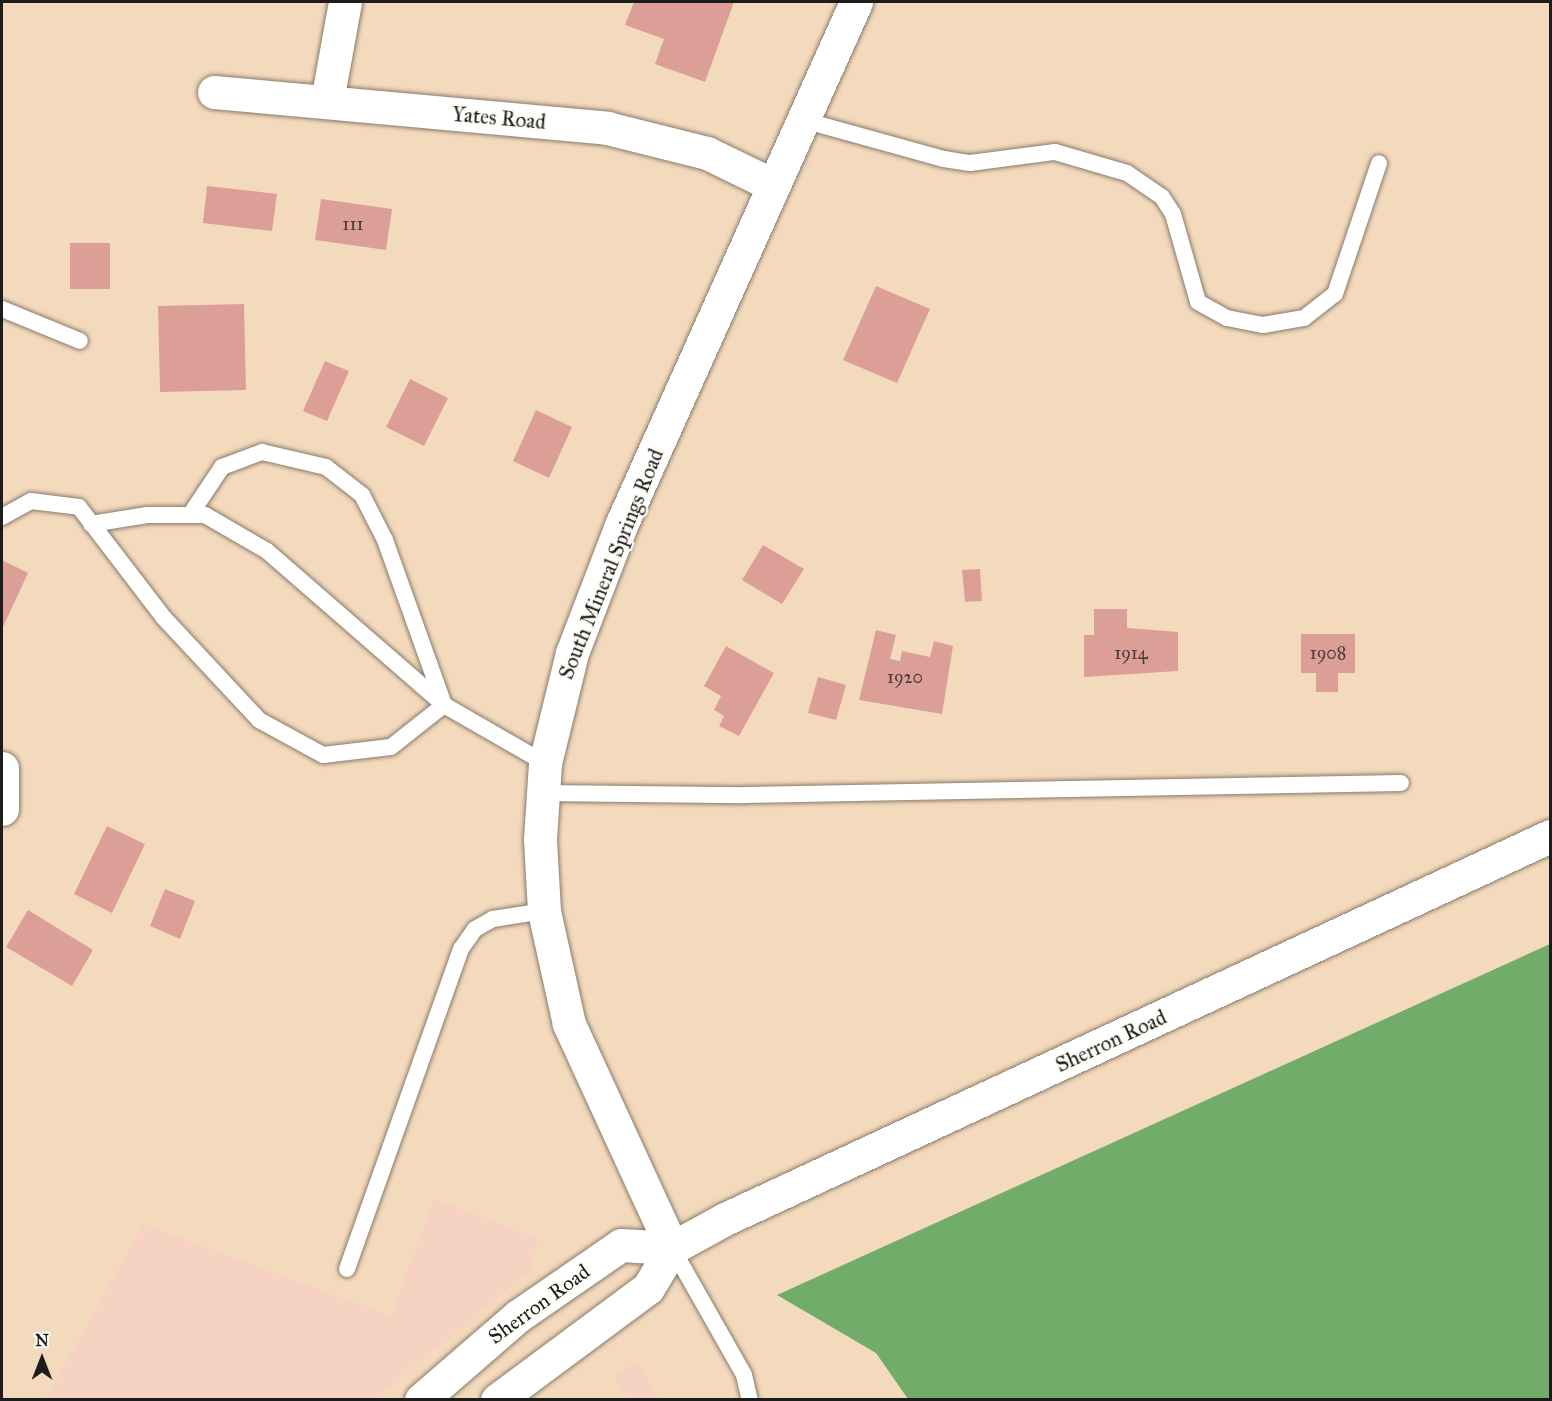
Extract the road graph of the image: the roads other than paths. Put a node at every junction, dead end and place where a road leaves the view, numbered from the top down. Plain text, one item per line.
1 (345, 2) edge
2 (856, 2) edge
3 (214, 92) dead end
4 (327, 101) junction
5 (803, 120) junction
6 (1379, 163) dead end
7 (773, 185) junction
8 (2, 309) edge
9 (80, 341) dead end
10 (190, 515) junction
11 (2, 517) edge
12 (91, 524) junction
13 (444, 705) junction
14 (2, 768) edge
15 (543, 778) junction
16 (1401, 783) dead end
17 (2, 809) edge
18 (1551, 836) edge
19 (544, 911) junction
20 (672, 1248) junction
21 (347, 1269) dead end
22 (421, 1400) edge
23 (498, 1400) edge
24 (750, 1400) edge

1 - 4 street
2 - 5 street, South Mineral Springs Road
3 - 4 street, Yates Road
4 - 7 street, Yates Road
5 - 6 lane
5 - 7 street, South Mineral Springs Road
7 - 15 street, South Mineral Springs Road
8 - 9 lane
10 - 12 lane
10 - 13 lane
10 - 13 lane
11 - 12 lane
12 - 13 lane
13 - 15 lane
14 - 17 street
15 - 16 lane
15 - 19 street, South Mineral Springs Road
18 - 20 street, Sherron Road
19 - 20 street, South Mineral Springs Road
19 - 21 lane
20 - 22 street, Sherron Road
20 - 23 street
20 - 24 lane

